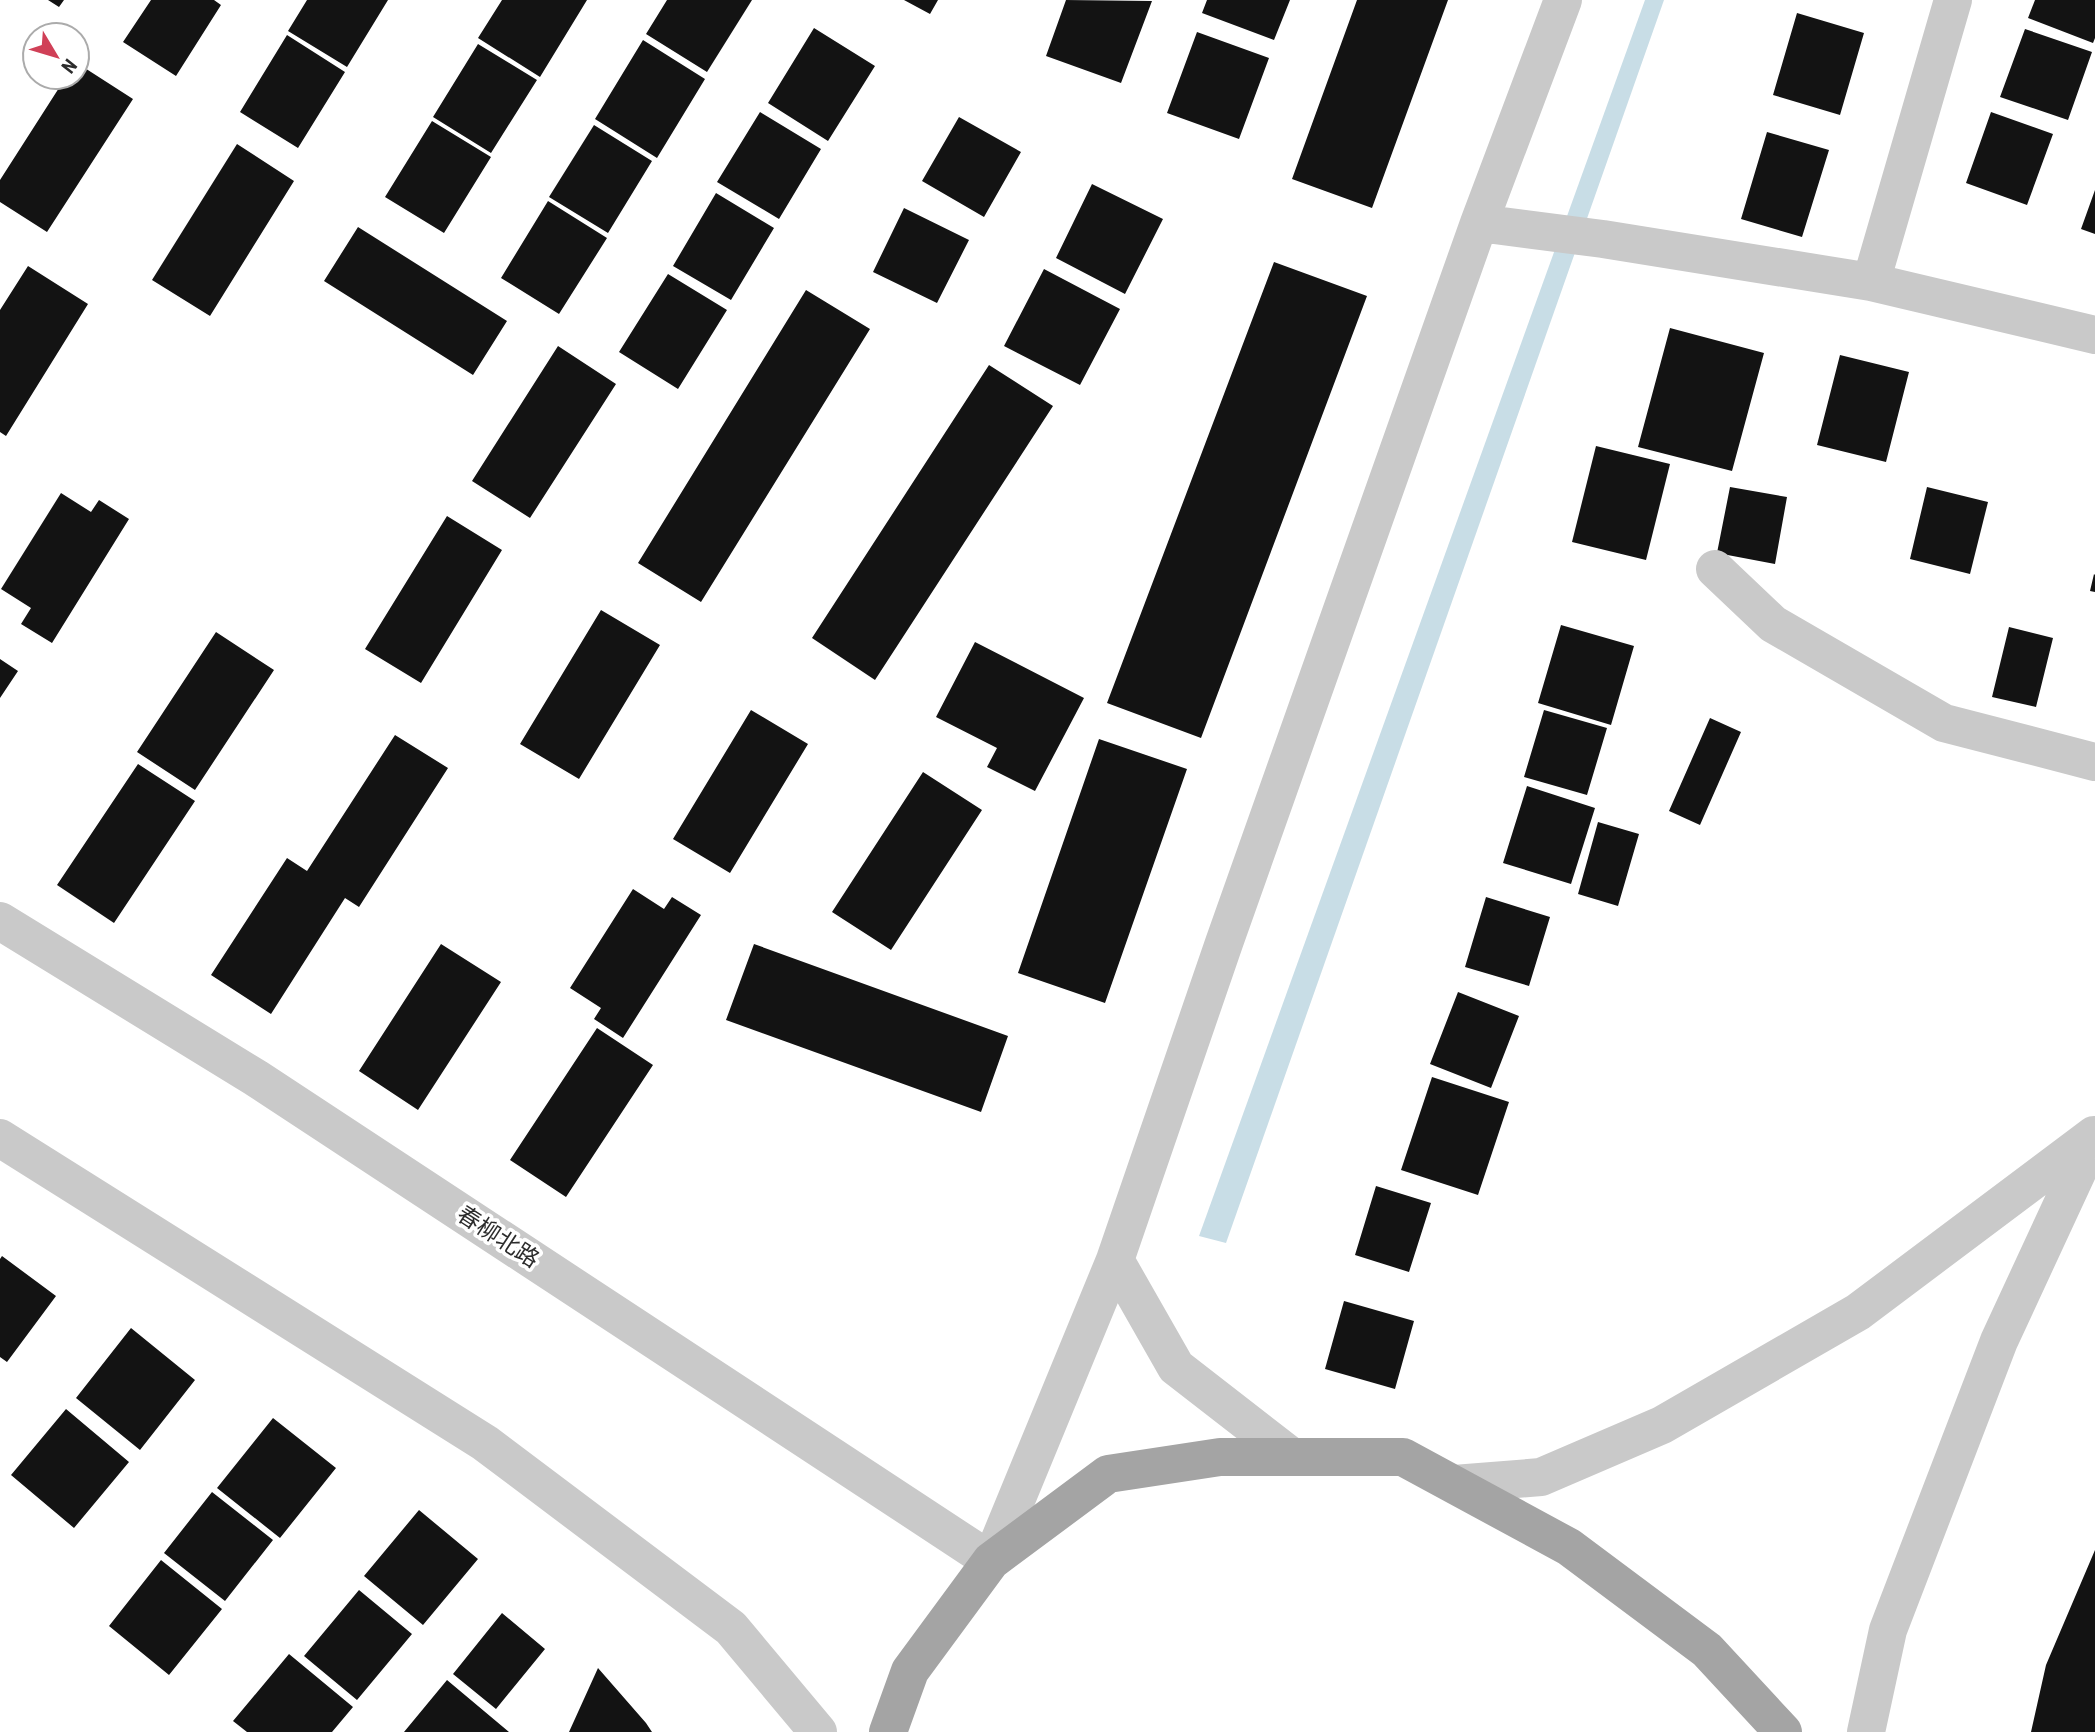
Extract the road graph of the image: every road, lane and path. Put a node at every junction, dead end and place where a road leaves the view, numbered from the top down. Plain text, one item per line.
1 (1563, 0) edge
2 (1953, 0) edge
3 (1493, 225) junction
4 (1871, 282) junction
5 (2095, 335) edge
6 (1715, 569) dead end
7 (2095, 762) edge
8 (0, 921) edge
9 (2094, 1134) edge
10 (0, 1138) edge
11 (1115, 1260) junction
12 (1292, 1457) junction
13 (1454, 1484) junction
14 (991, 1561) junction
15 (818, 1732) edge
16 (888, 1732) edge
17 (1783, 1732) edge
18 (1866, 1732) edge

1 - 3 street
2 - 4 street
3 - 4 street
3 - 11 street
4 - 5 street
6 - 7 street
8 - 14 street, 春柳北路
9 - 13 street
9 - 18 street
10 - 15 street
11 - 12 street
11 - 14 street
12 - 13 main road
12 - 14 main road
13 - 17 main road
14 - 16 main road

